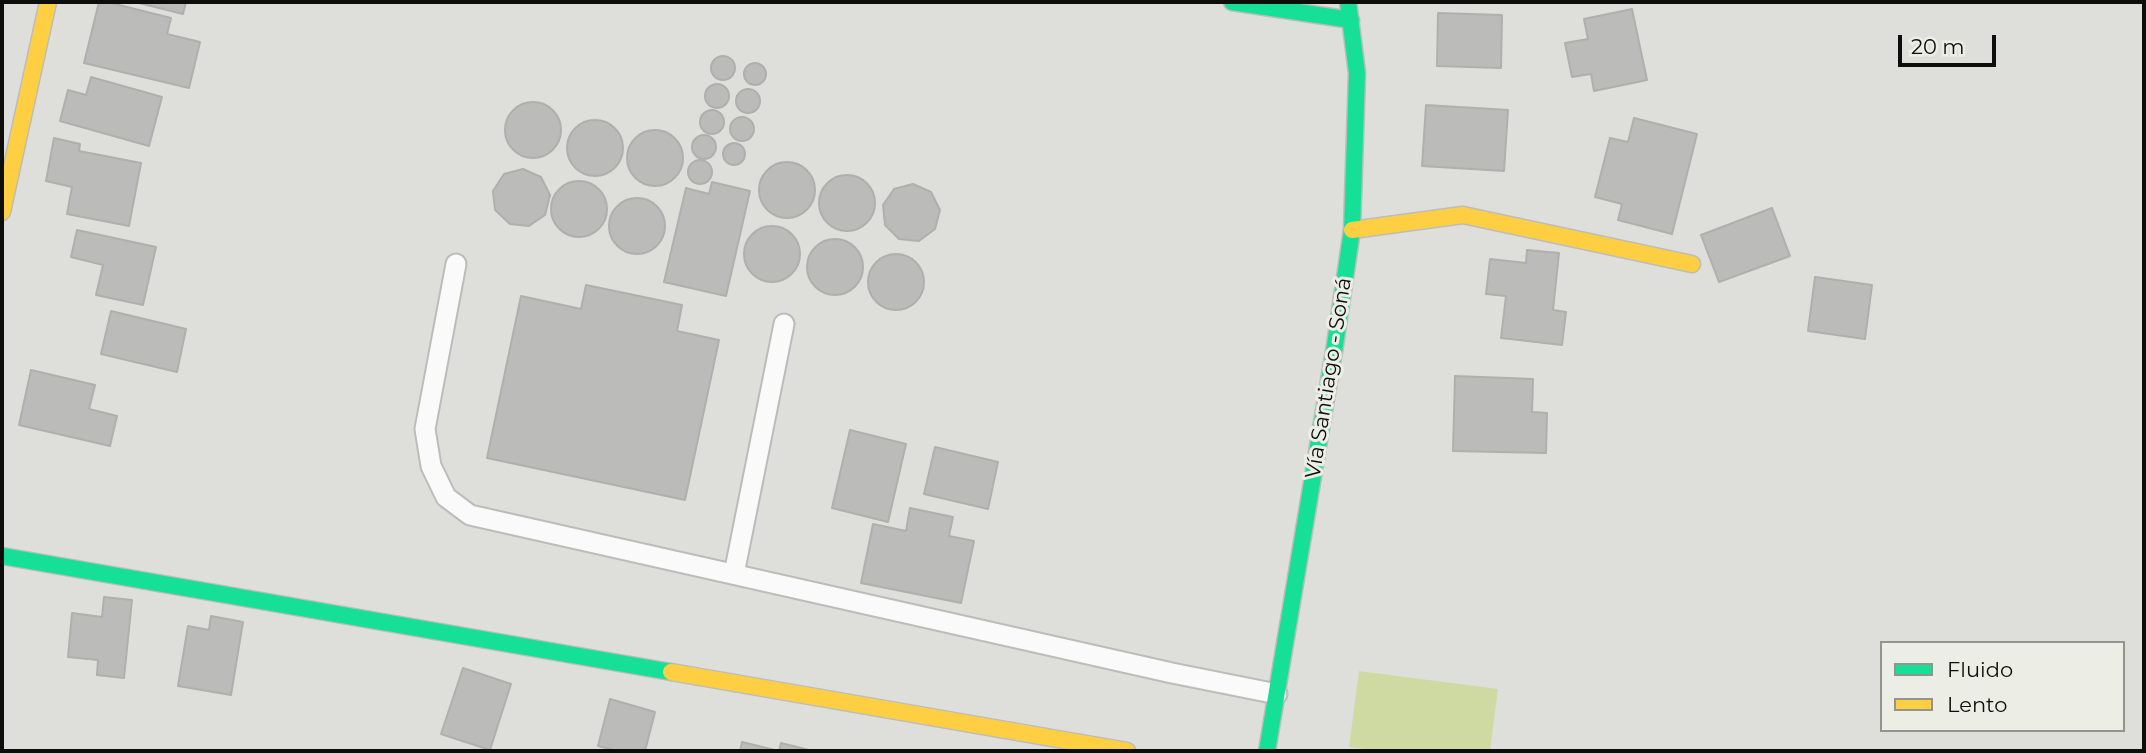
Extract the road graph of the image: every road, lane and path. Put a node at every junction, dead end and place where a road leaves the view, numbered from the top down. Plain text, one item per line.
1 (48, 2) edge
2 (1232, 2) edge
3 (1348, 2) edge
4 (1351, 20) junction
5 (2, 212) edge
6 (1352, 230) junction
7 (456, 264) dead end
8 (1692, 264) dead end
9 (785, 324) dead end
10 (2, 556) edge
11 (734, 574) junction
12 (1277, 694) junction
13 (1127, 751) edge
14 (1267, 751) edge

1 - 5 street
2 - 4 street
3 - 4 street, Vía Santiago - Soná
4 - 6 street, Vía Santiago - Soná
6 - 8 street
6 - 12 street, Vía Santiago - Soná
7 - 11 lane
9 - 11 lane
10 - 13 street
11 - 12 lane
12 - 14 street, Vía Santiago - Soná

